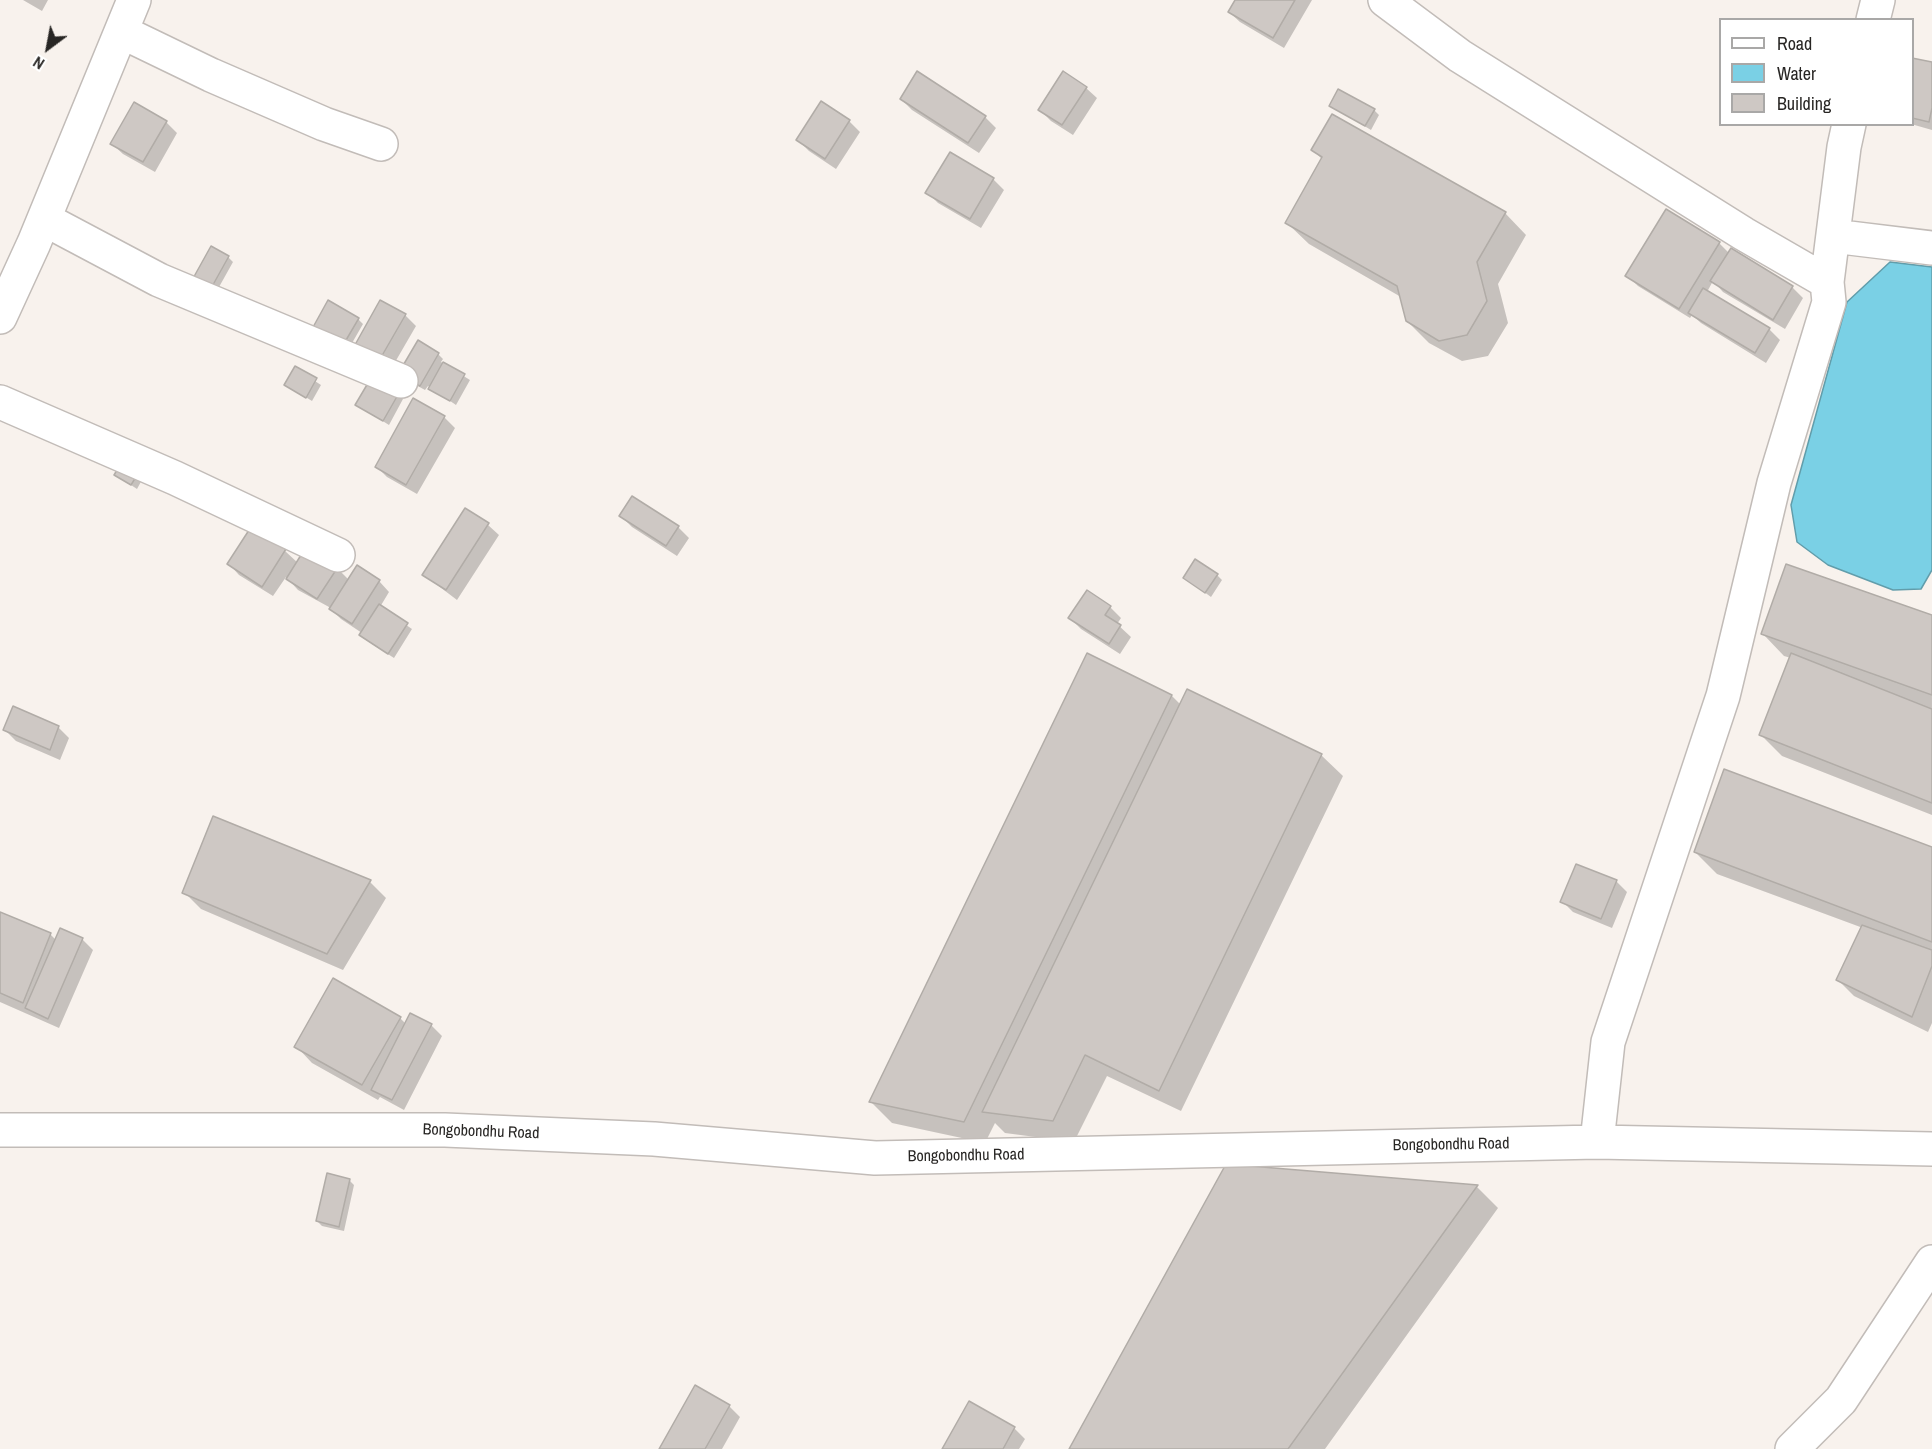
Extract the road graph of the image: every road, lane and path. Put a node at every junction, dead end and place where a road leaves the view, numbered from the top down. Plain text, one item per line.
1 (134, 0) edge
2 (1385, 0) edge
3 (1878, 0) edge
4 (1874, 18) edge
5 (122, 32) junction
6 (1849, 126) edge
7 (381, 144) dead end
8 (44, 219) junction
9 (1833, 236) junction
10 (1932, 248) edge
11 (1827, 282) junction
12 (0, 316) edge
13 (401, 381) dead end
14 (0, 402) edge
15 (338, 555) dead end
16 (0, 1130) edge
17 (1597, 1142) junction
18 (1932, 1149) edge
19 (1932, 1262) edge
20 (1792, 1449) edge

1 - 5 street
2 - 11 street
3 - 4 street
5 - 7 street
5 - 8 street
6 - 9 street
8 - 12 street
8 - 13 street
9 - 10 street
9 - 11 street
11 - 17 street
14 - 15 street
16 - 17 street, Bongobondhu Road
17 - 18 street, Bongobondhu Road
19 - 20 street

